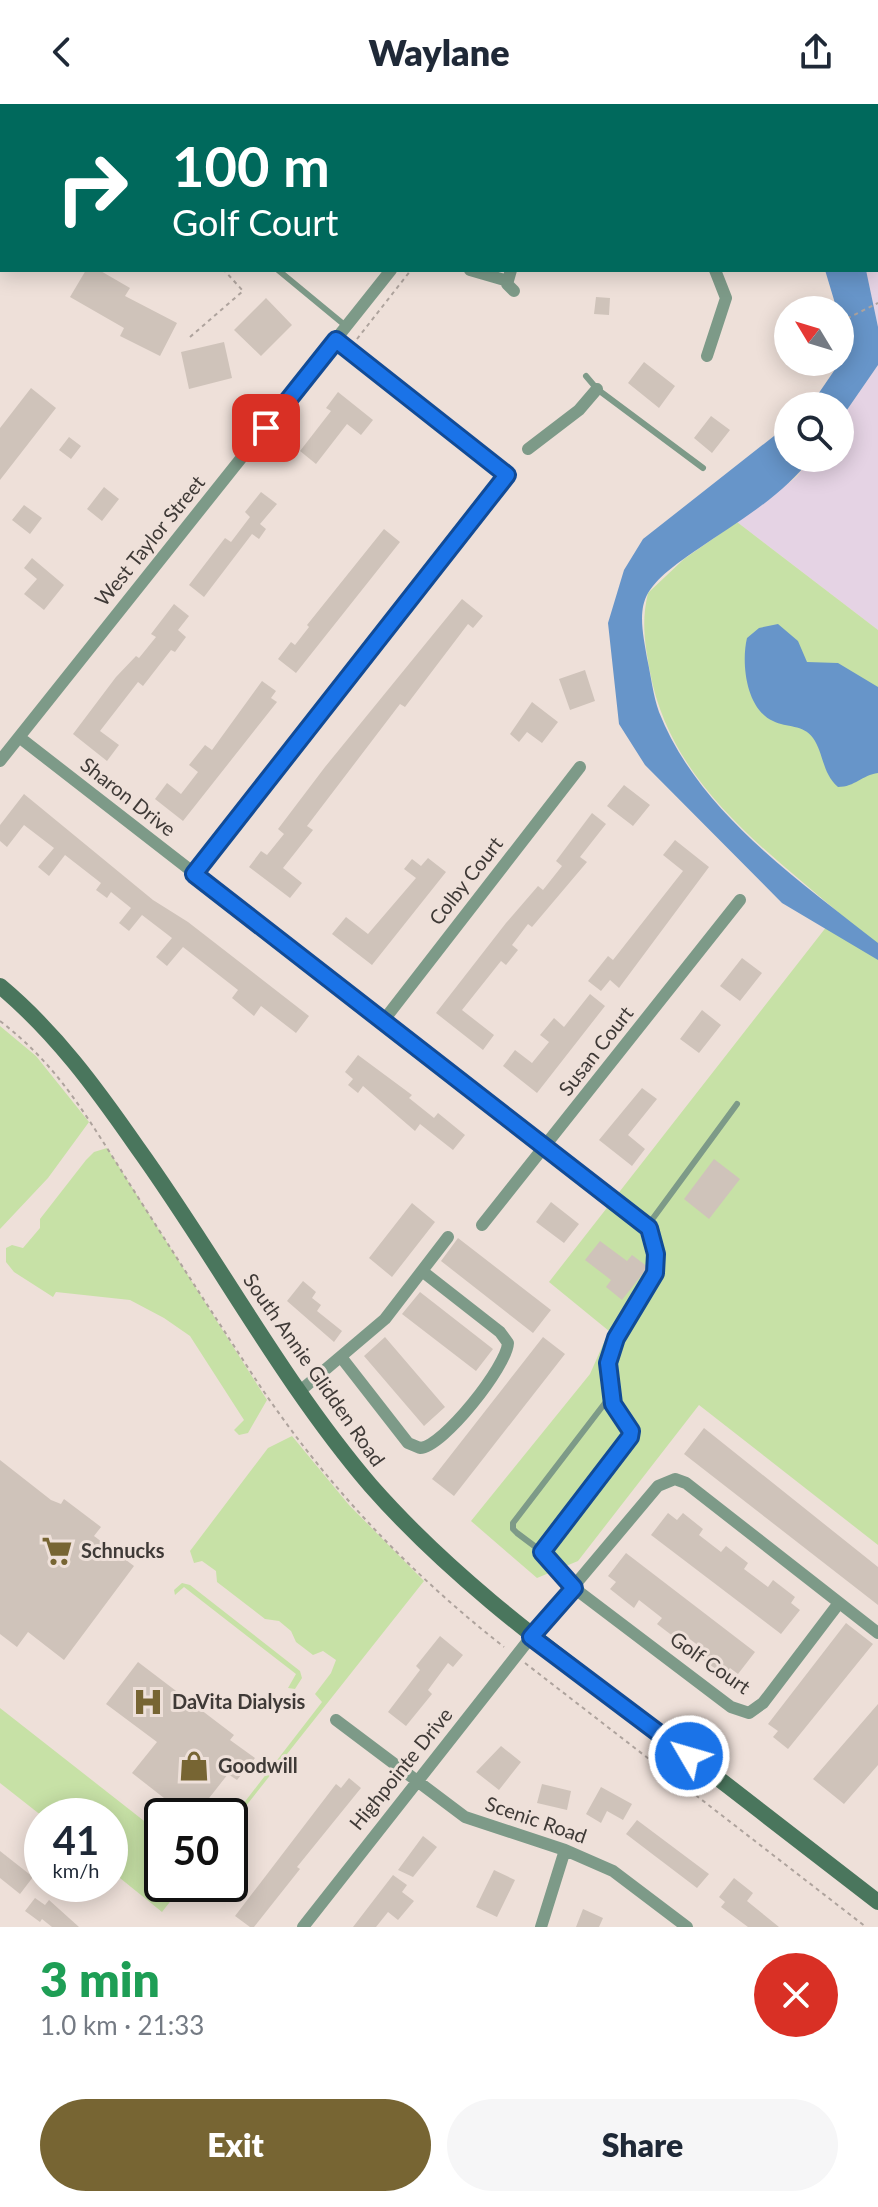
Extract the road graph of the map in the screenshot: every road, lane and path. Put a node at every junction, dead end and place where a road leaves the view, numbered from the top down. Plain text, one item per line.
1 (226, 272) edge
2 (280, 272) edge
3 (389, 272) edge
4 (409, 272) edge
5 (478, 272) edge
6 (716, 272) edge
7 (511, 280) edge
8 (876, 304) edge
9 (854, 315) edge
10 (347, 327) junction
11 (190, 337) dead end
12 (336, 340) junction
13 (348, 349) junction
14 (707, 356) dead end
15 (586, 376) dead end
16 (597, 389) junction
17 (528, 449) dead end
18 (703, 468) dead end
19 (19, 737) junction
20 (0, 761) edge
21 (580, 767) dead end
22 (194, 874) junction
23 (740, 900) dead end
24 (0, 986) edge
25 (384, 1020) junction
26 (737, 1104) dead end
27 (547, 1146) junction
28 (629, 1211) joint
29 (482, 1225) dead end
30 (649, 1228) junction
31 (448, 1237) dead end
32 (422, 1271) junction
33 (341, 1357) junction
34 (300, 1391) junction
35 (613, 1404) junction
36 (542, 1552) junction
37 (574, 1588) junction
38 (839, 1603) junction
39 (878, 1633) edge
40 (531, 1637) junction
41 (336, 1720) dead end
42 (416, 1781) junction
43 (565, 1850) junction
44 (878, 1902) edge
45 (303, 1927) edge
46 (541, 1927) edge
47 (687, 1927) edge

1 - 11 path
2 - 10 lane
3 - 10 street, West Taylor Street
4 - 13 path
5 - 7 street
6 - 14 street
8 - 9 path
10 - 12 street, West Taylor Street
12 - 13 street
12 - 19 street, West Taylor Street
13 - 22 street
15 - 16 lane
16 - 17 street
16 - 18 lane
19 - 20 street, West Taylor Street
19 - 22 street, Sharon Drive
21 - 25 street, Colby Court
22 - 25 street, Sharon Drive
23 - 27 street, Susan Court
24 - 34 main road, South Annie Glidden Road
25 - 27 street, Sharon Drive
26 - 30 lane
27 - 28 street, Sharon Drive
27 - 29 street, Susan Court
28 - 30 lane
30 - 35 lane
31 - 32 street
32 - 33 street
32 - 33 street
33 - 34 street
34 - 40 main road, South Annie Glidden Road
35 - 36 lane
35 - 36 lane
36 - 37 lane
37 - 38 street
37 - 38 street, Golf Court
37 - 40 street
38 - 39 street
40 - 42 street, Highpointe Drive
40 - 44 main road, South Annie Glidden Road
41 - 42 street, Scenic Road
42 - 43 street, Scenic Road
42 - 45 street, Highpointe Drive
43 - 46 street
43 - 47 street, Scenic Road

